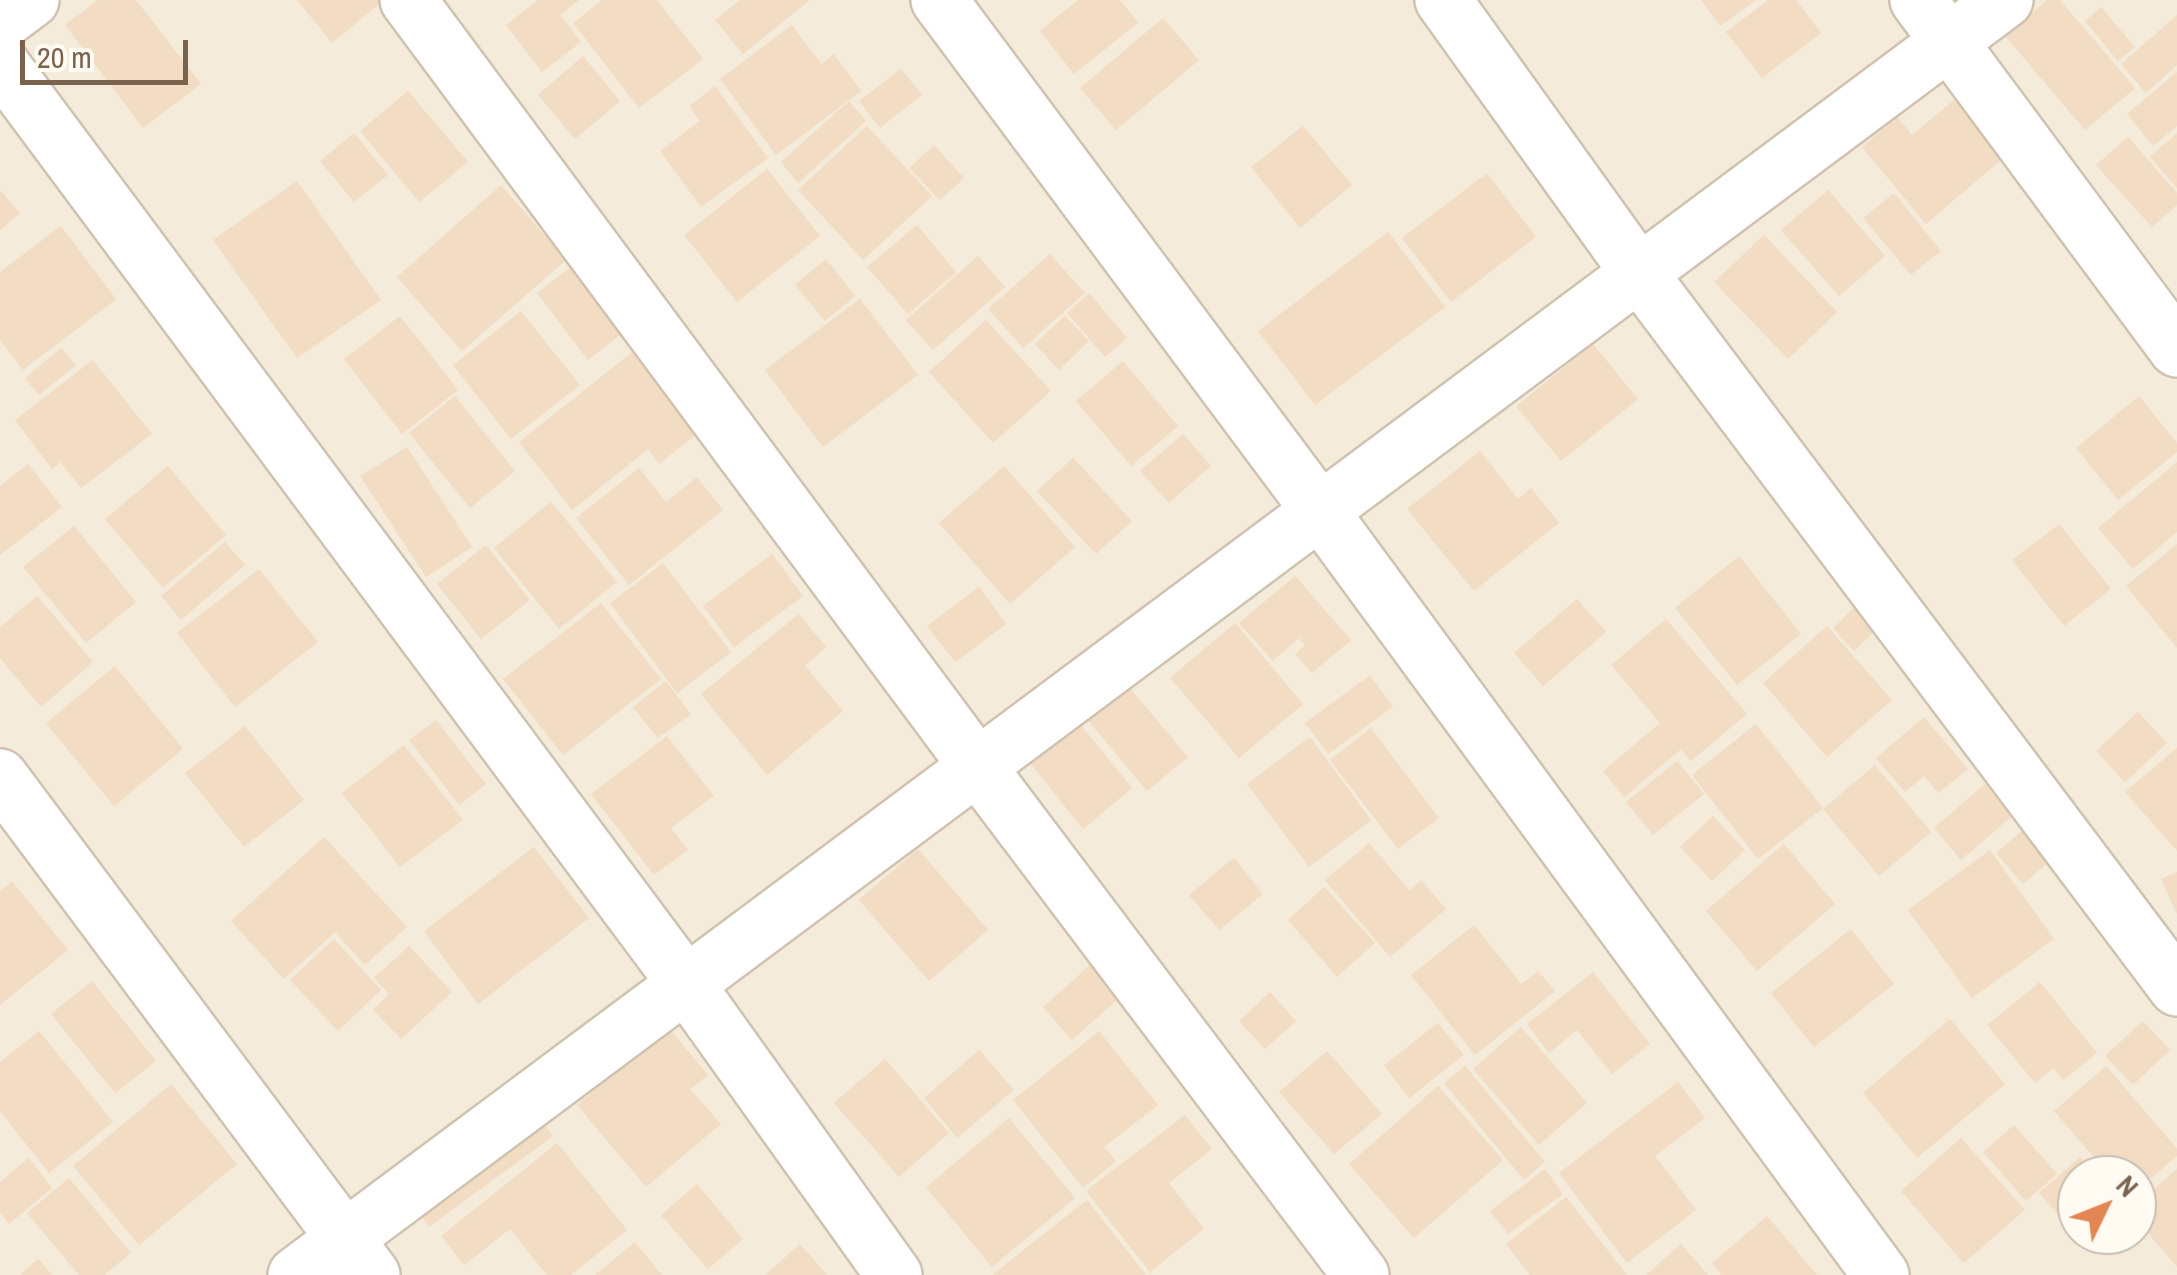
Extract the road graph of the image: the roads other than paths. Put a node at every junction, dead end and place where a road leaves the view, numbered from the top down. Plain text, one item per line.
1 (31, 0) edge
2 (408, 0) edge
3 (939, 0) edge
4 (1443, 0) edge
5 (2005, 0) edge
6 (1934, 21) edge
7 (0, 22) edge
8 (0, 63) edge
9 (1638, 273) junction
10 (2177, 349) edge
11 (1320, 511) junction
12 (978, 766) junction
13 (0, 776) edge
14 (686, 984) junction
15 (2177, 988) edge
16 (358, 1257) edge
17 (296, 1275) edge
18 (894, 1275) edge
19 (1361, 1275) edge
20 (1880, 1275) edge

1 - 7 street
2 - 12 street
3 - 11 street
4 - 9 street
5 - 6 street
6 - 9 street
6 - 10 street
8 - 14 street
9 - 11 street
9 - 15 street
11 - 12 street
11 - 20 street
12 - 14 street
12 - 19 street
13 - 16 street
14 - 16 street
14 - 18 street
16 - 17 street

